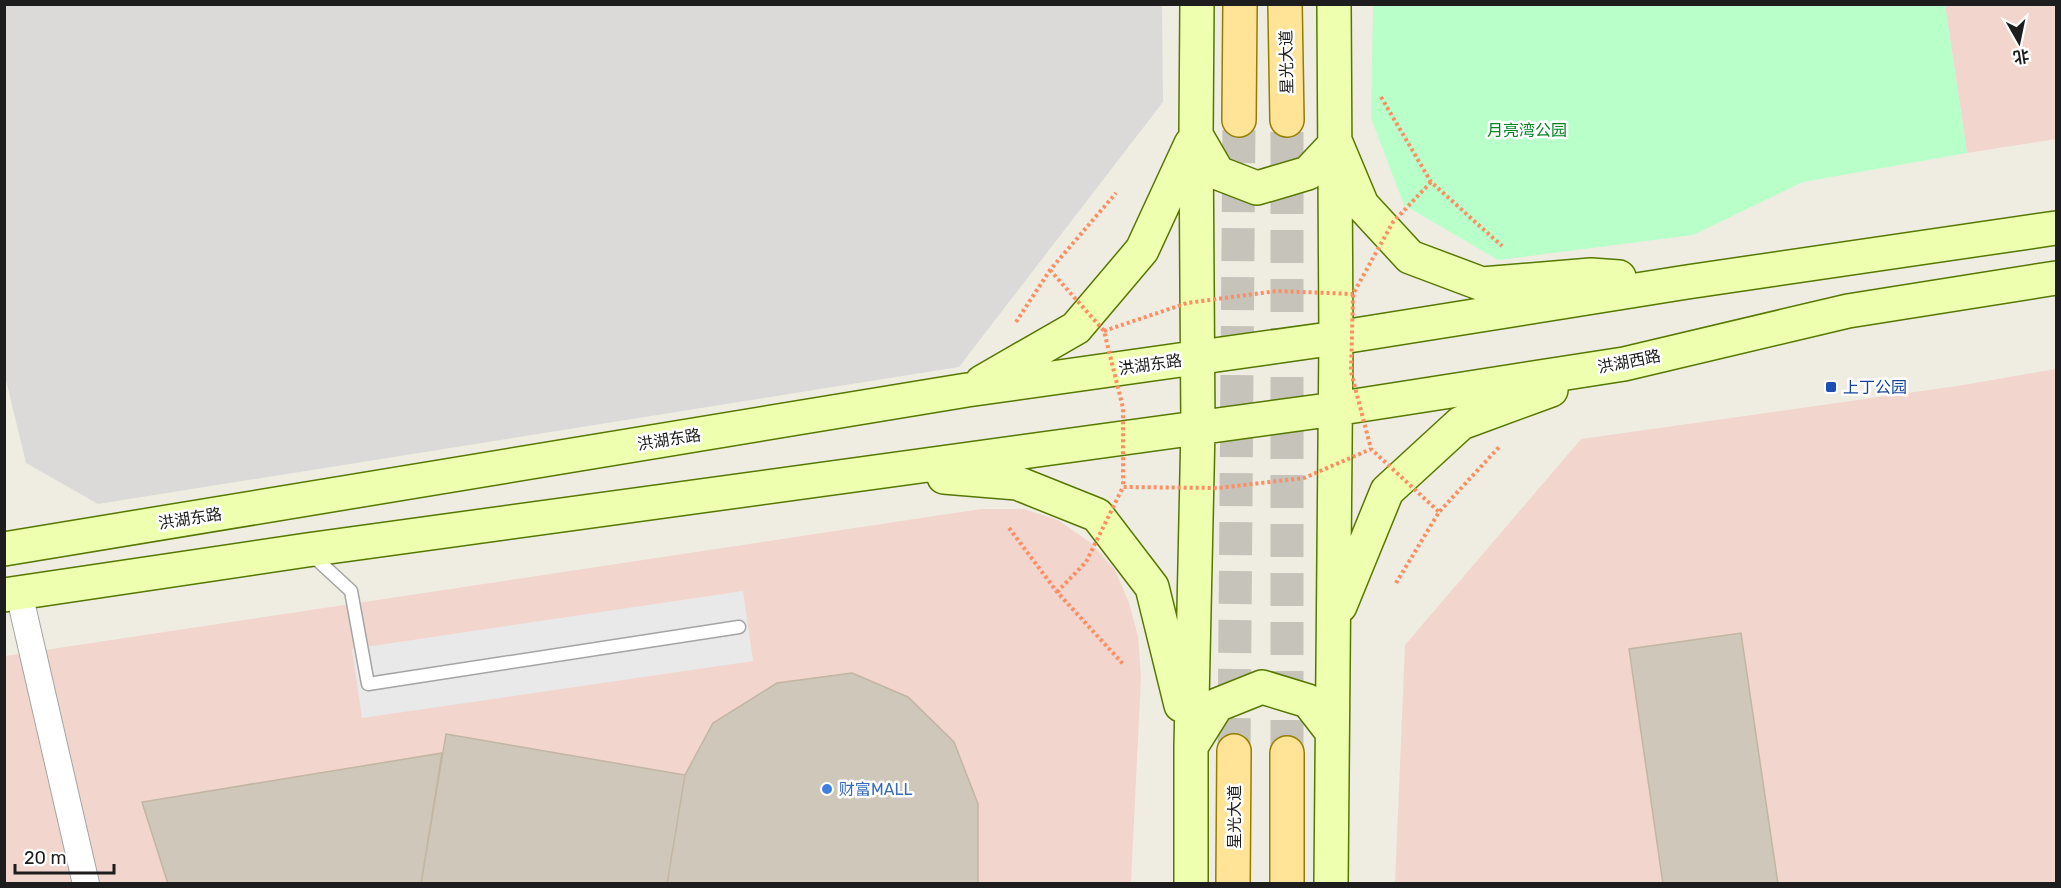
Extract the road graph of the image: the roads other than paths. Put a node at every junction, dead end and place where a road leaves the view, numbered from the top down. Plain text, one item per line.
1 (1197, 4) edge
2 (1240, 4) edge
3 (1285, 4) edge
4 (1334, 4) edge
5 (1239, 120) tunnel mouth
6 (1287, 120) tunnel mouth
7 (1196, 135) junction
8 (1336, 143) junction
9 (2056, 228) edge
10 (2056, 278) edge
11 (1687, 282) junction
12 (1336, 338) junction
13 (1196, 357) junction
14 (1624, 364) junction
15 (967, 390) junction
16 (1335, 409) junction
17 (1198, 428) junction
18 (885, 472) junction
19 (6, 540) edge
20 (307, 550) junction
21 (12, 594) edge
22 (1332, 624) junction
23 (739, 627) dead end
24 (1332, 732) junction
25 (1191, 747) junction
26 (1234, 751) tunnel mouth
27 (1287, 753) tunnel mouth
28 (87, 884) edge
29 (1191, 884) edge
30 (1233, 884) edge
31 (1287, 884) edge
32 (1331, 884) edge

1 - 7 main road
2 - 5 main road
3 - 6 main road, 星光大道
4 - 8 main road
7 - 8 main road
7 - 13 main road
7 - 15 main road
8 - 11 main road
8 - 12 main road
9 - 11 main road
10 - 14 main road, 洪湖西路
11 - 12 main road
12 - 13 main road, 洪湖东路
12 - 16 main road
13 - 15 main road, 洪湖东路
13 - 17 main road
14 - 16 main road, 洪湖西路
14 - 22 main road
15 - 19 main road, 洪湖东路
16 - 17 main road, 洪湖西路
16 - 22 main road
17 - 18 main road
17 - 25 main road
18 - 20 main road
18 - 25 main road
19 - 21 main road
20 - 21 main road
20 - 23 lane
21 - 28 street
22 - 24 main road
24 - 25 main road
24 - 32 main road
25 - 29 main road
26 - 30 main road, 星光大道
27 - 31 main road

